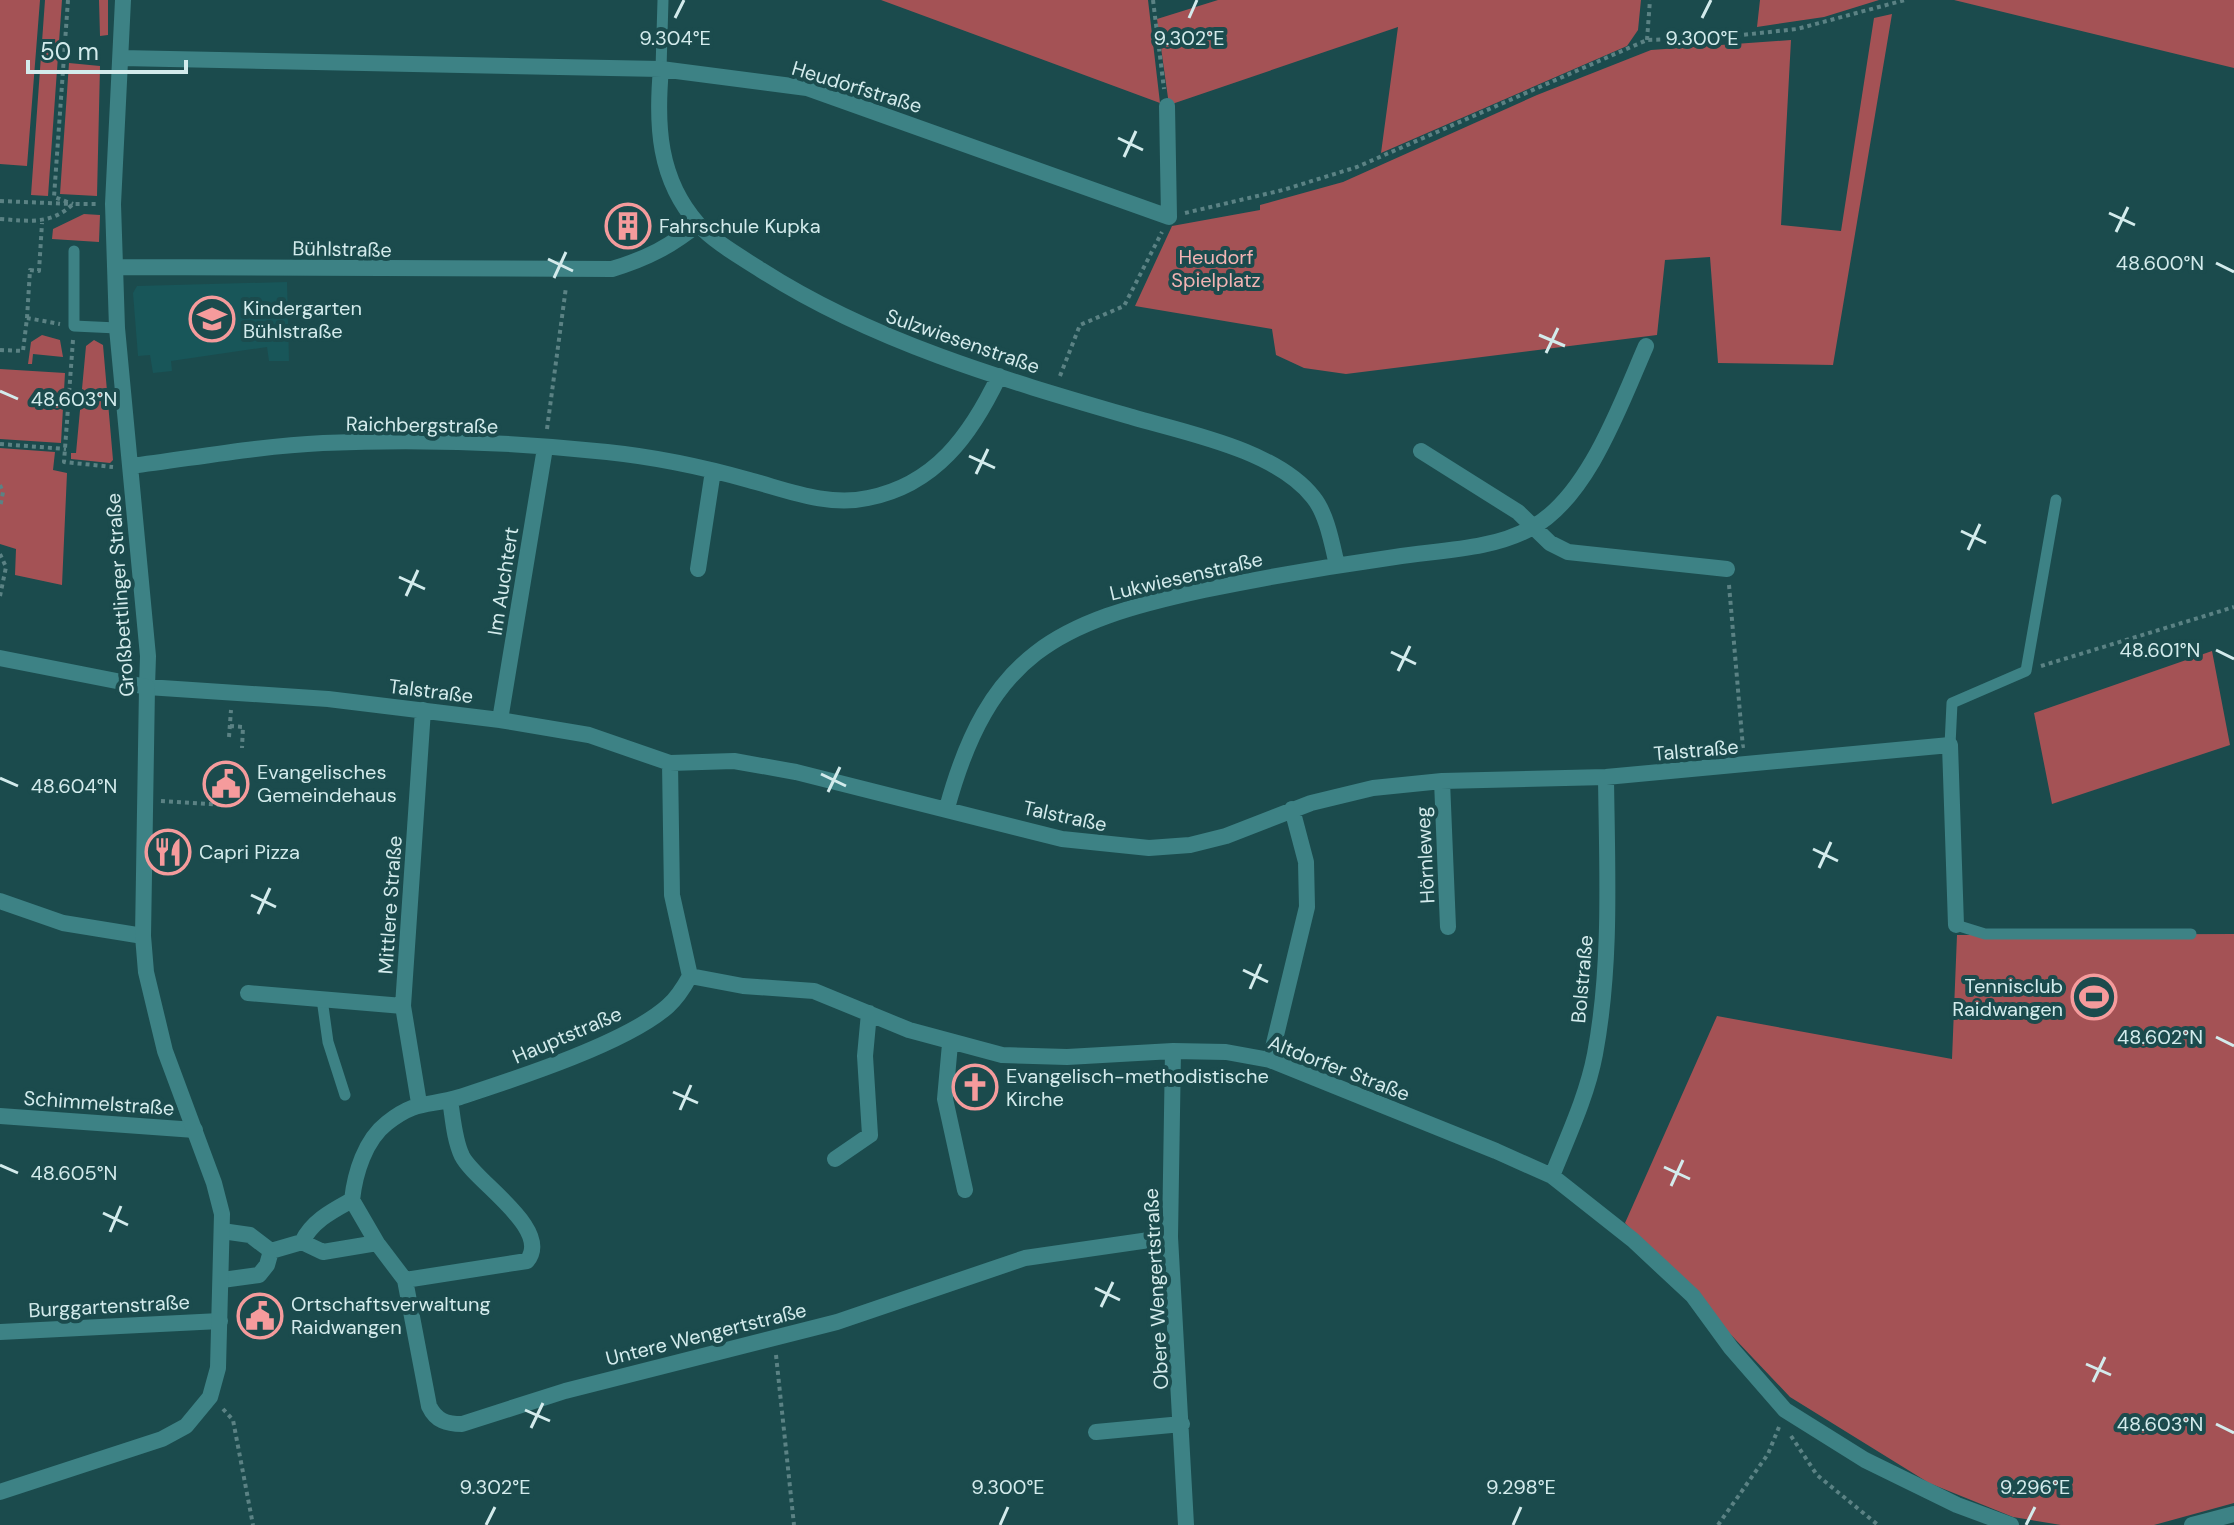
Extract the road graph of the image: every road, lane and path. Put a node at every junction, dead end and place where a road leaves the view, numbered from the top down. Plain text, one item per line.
1 (68, 0) edge
2 (123, 0) edge
3 (663, 0) edge
4 (1153, 0) edge
5 (1650, 0) edge
6 (1905, 0) edge
7 (1647, 40) junction
8 (121, 58) junction
9 (661, 69) junction
10 (1167, 106) joint
11 (0, 201) edge
12 (73, 204) junction
13 (113, 204) junction
14 (1169, 217) junction
15 (0, 219) edge
16 (42, 222) junction
17 (698, 224) junction
18 (74, 251) dead end
19 (115, 267) junction
20 (568, 271) junction
21 (27, 318) junction
22 (74, 326) junction
23 (117, 328) junction
24 (1646, 346) dead end
25 (0, 350) edge
26 (999, 376) junction
27 (1053, 393) junction
28 (0, 444) edge
29 (545, 448) junction
30 (66, 449) junction
31 (1421, 451) dead end
32 (131, 468) junction
33 (713, 471) junction
34 (0, 485) edge
35 (2056, 500) dead end
36 (0, 508) edge
37 (1533, 528) junction
38 (0, 554) edge
39 (1337, 565) junction
40 (698, 569) dead end
41 (1727, 569) joint
42 (0, 596) edge
43 (2234, 607) edge
44 (0, 658) edge
45 (2026, 671) junction
46 (147, 687) junction
47 (232, 692) junction
48 (423, 710) junction
49 (500, 720) junction
50 (230, 726) junction
51 (229, 737) dead end
52 (1950, 745) junction
53 (242, 748) dead end
54 (670, 763) junction
55 (1745, 766) junction
56 (1606, 777) junction
57 (1442, 781) junction
58 (164, 801) dead end
59 (223, 805) dead end
60 (947, 808) junction
61 (1292, 809) junction
62 (0, 901) edge
63 (1956, 925) joint
64 (1448, 927) dead end
65 (2191, 934) dead end
66 (143, 936) junction
67 (690, 976) junction
68 (248, 993) dead end
69 (322, 999) junction
70 (403, 1006) junction
71 (869, 1013) junction
72 (950, 1044) junction
73 (1173, 1051) junction
74 (1270, 1060) junction
75 (345, 1095) dead end
76 (450, 1100) junction
77 (419, 1103) junction
78 (0, 1116) edge
79 (195, 1130) junction
80 (835, 1159) dead end
81 (1552, 1176) junction
82 (965, 1190) dead end
83 (352, 1200) junction
84 (222, 1231) junction
85 (1170, 1237) junction
86 (302, 1242) junction
87 (377, 1243) junction
88 (271, 1251) junction
89 (222, 1280) junction
90 (405, 1280) junction
91 (220, 1321) junction
92 (0, 1332) edge
93 (774, 1337) junction
94 (210, 1397) junction
95 (1785, 1410) junction
96 (1182, 1424) junction
97 (1096, 1432) dead end
98 (0, 1492) edge
99 (2234, 1514) edge
100 (253, 1525) edge
101 (794, 1525) edge
102 (1184, 1525) edge
103 (1718, 1525) edge
104 (1878, 1525) edge
105 (2011, 1525) edge
106 (2192, 1525) edge

1 - 12 path
2 - 8 street, Großbettlinger Straße
3 - 9 lane
4 - 10 path
5 - 7 path
6 - 7 path
7 - 14 path
8 - 9 street, Heudorfstraße
8 - 13 street, Großbettlinger Straße
9 - 14 street, Heudorfstraße
9 - 17 street, Sulzwiesenstraße
10 - 14 street
11 - 12 path
12 - 13 path
12 - 16 path
13 - 19 street, Großbettlinger Straße
14 - 27 path
15 - 16 path
16 - 21 path
17 - 20 street, Bühlstraße
17 - 26 street, Sulzwiesenstraße
18 - 22 lane
19 - 20 street, Bühlstraße
19 - 23 street, Großbettlinger Straße
20 - 29 path
21 - 22 path
21 - 25 path
22 - 23 lane
22 - 30 path
23 - 32 street, Großbettlinger Straße
24 - 37 street
26 - 27 street, Sulzwiesenstraße
26 - 33 street, Raichbergstraße
27 - 39 street, Sulzwiesenstraße
28 - 30 path
29 - 32 street, Raichbergstraße
29 - 33 street, Raichbergstraße
29 - 49 street, Im Auchtert
30 - 32 path
31 - 37 street
32 - 46 street, Großbettlinger Straße
33 - 40 street
34 - 36 path
35 - 45 lane
37 - 39 street, Lukwiesenstraße
37 - 41 street
38 - 42 path
39 - 60 street, Lukwiesenstraße
41 - 55 path
43 - 45 path
44 - 46 street, Talstraße
45 - 52 lane
46 - 47 street, Talstraße
46 - 66 street, Großbettlinger Straße
47 - 48 street, Talstraße
47 - 50 path
48 - 49 street, Talstraße
48 - 70 street, Mittlere Straße
49 - 54 street, Talstraße
50 - 51 path
50 - 53 path
52 - 55 street, Talstraße
52 - 63 street
54 - 60 street, Talstraße
54 - 67 street
55 - 56 street, Talstraße
56 - 57 street, Talstraße
56 - 81 street, Bolstraße
57 - 61 street, Talstraße
57 - 64 street, Hörnleweg
58 - 59 path
60 - 61 street, Talstraße
61 - 74 street
62 - 66 street
63 - 65 lane
66 - 79 street, Großbettlinger Straße
67 - 71 street, Altdorfer Straße
67 - 76 street, Hauptstraße
68 - 69 street
69 - 70 street
69 - 75 lane
70 - 77 street, Mittlere Straße
71 - 72 street, Altdorfer Straße
71 - 80 street
72 - 73 street, Altdorfer Straße
72 - 82 street
73 - 74 street, Altdorfer Straße
73 - 85 street, Obere Wengertstraße
74 - 81 street, Altdorfer Straße
76 - 77 street, Hauptstraße
76 - 90 street
77 - 83 street, Hauptstraße
78 - 79 street, Schimmelstraße
79 - 84 street, Großbettlinger Straße
81 - 95 street, Altdorfer Straße
83 - 86 street
83 - 87 street, Untere Wengertstraße
84 - 88 street
84 - 89 street, Großbettlinger Straße
85 - 93 street, Untere Wengertstraße
85 - 96 street, Obere Wengertstraße
86 - 87 street
86 - 88 street
87 - 90 street, Untere Wengertstraße
88 - 89 street
89 - 91 street, Großbettlinger Straße
90 - 93 street, Untere Wengertstraße
91 - 92 street, Burggartenstraße
91 - 94 street, Großbettlinger Straße
93 - 101 path
94 - 98 street
94 - 100 path
95 - 103 path
95 - 104 path
95 - 105 street, Altdorfer Straße
96 - 97 street
96 - 102 street, Obere Wengertstraße
99 - 106 street

